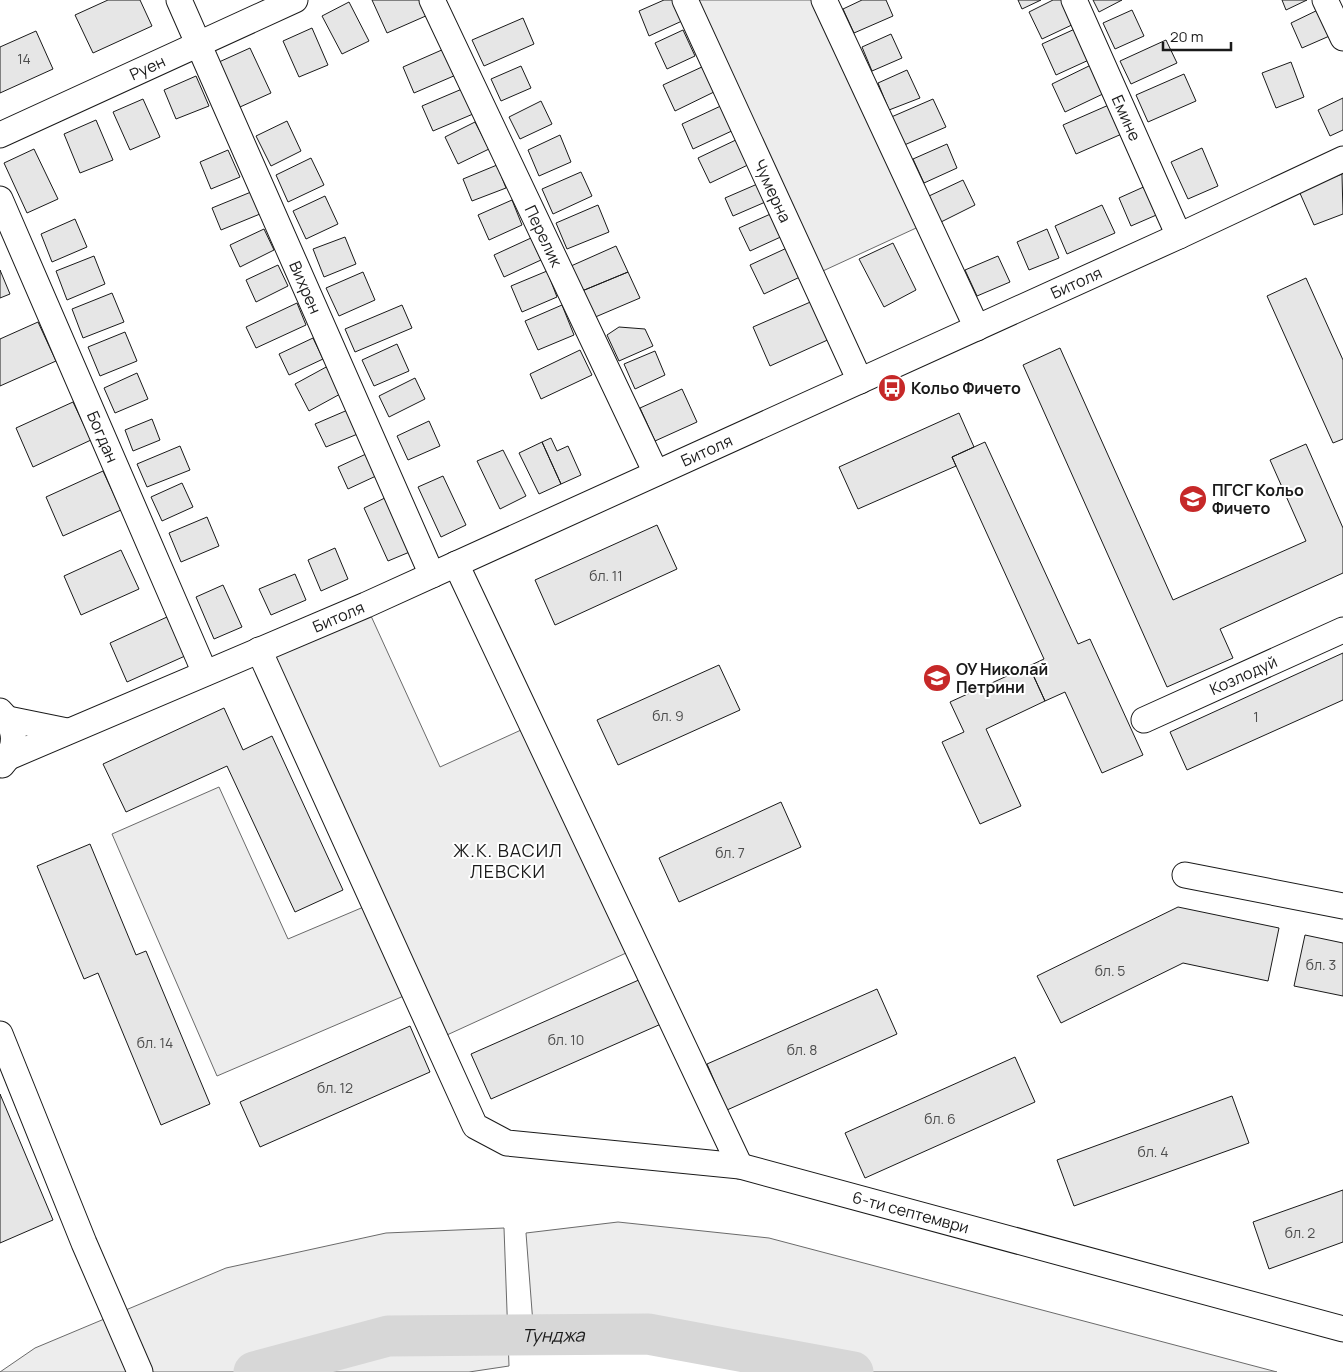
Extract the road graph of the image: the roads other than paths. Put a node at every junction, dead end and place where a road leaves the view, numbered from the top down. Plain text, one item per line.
1 (179, 0) edge
2 (295, 0) edge
3 (432, 0) edge
4 (685, 0) edge
5 (824, 0) edge
6 (1074, 0) edge
7 (1325, 0) edge
8 (1343, 38) edge
9 (198, 44) junction
10 (0, 135) edge
11 (1343, 159) edge
12 (0, 199) edge
13 (1179, 236) junction
14 (977, 328) junction
15 (860, 381) junction
16 (656, 473) junction
17 (456, 564) junction
18 (432, 575) junction
19 (1343, 630) edge
20 (259, 650) junction
21 (205, 673) junction
22 (4, 715) edge
23 (1144, 720) dead end
24 (67, 731) junction
25 (4, 762) edge
26 (1185, 875) dead end
27 (1343, 906) edge
28 (0, 1034) edge
29 (740, 1166) junction
30 (1343, 1329) edge
31 (140, 1372) edge

1 - 9 street, Вихрен
2 - 9 street, Руен
3 - 16 street, Перелик
4 - 15 street, Чумерна
5 - 14 street
6 - 13 street, Емине
7 - 8 street
9 - 10 street, Руен
9 - 18 street, Вихрен
11 - 13 street, Битоля
12 - 21 street, Богдан
13 - 14 street, Битоля
14 - 15 street, Битоля
15 - 16 street, Битоля
16 - 17 street, Битоля
17 - 18 street, Битоля
17 - 29 street
18 - 20 street, Битоля
19 - 23 street, Козлодуй
20 - 21 street, Битоля
20 - 29 street, 6-ти септември
21 - 24 street, Битоля
22 - 24 street
22 - 25 street
24 - 25 street, Битоля
26 - 27 street
28 - 31 street
29 - 30 street, 6-ти септември

